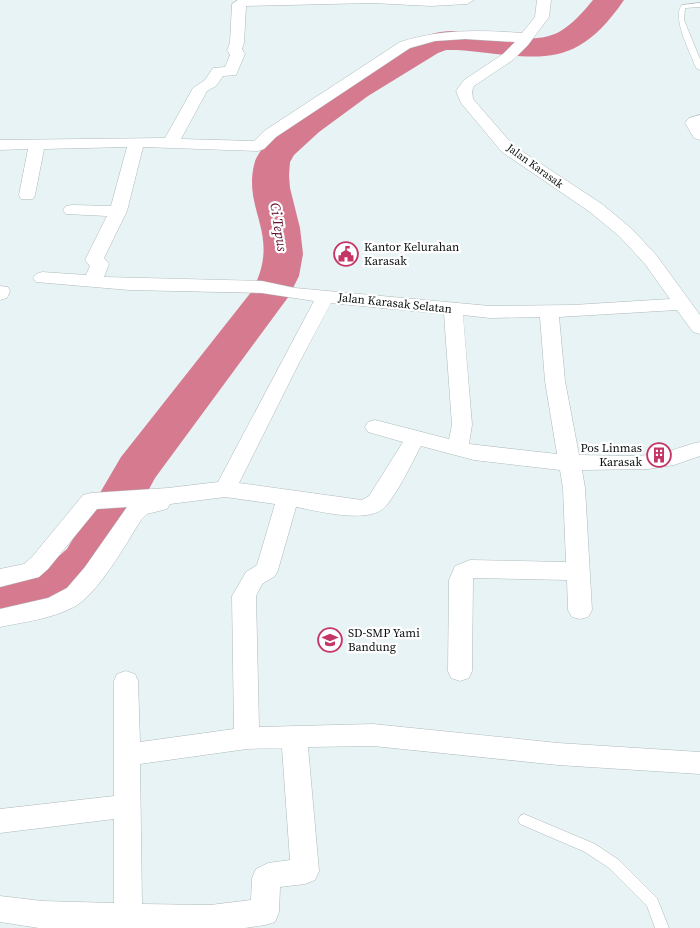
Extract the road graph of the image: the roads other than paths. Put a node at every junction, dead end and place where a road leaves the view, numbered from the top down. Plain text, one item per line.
1 (345, 0) edge
2 (368, 0) edge
3 (377, 0) edge
4 (467, 0) edge
5 (544, 0) edge
6 (405, 1) edge
7 (700, 5) edge
8 (525, 40) junction
9 (700, 68) edge
10 (700, 120) edge
11 (700, 136) edge
12 (136, 142) junction
13 (170, 144) junction
14 (0, 145) edge
15 (37, 145) junction
16 (27, 195) dead end
17 (72, 210) dead end
18 (118, 211) junction
19 (42, 278) dead end
20 (93, 280) junction
21 (325, 296) junction
22 (681, 304) junction
23 (454, 309) junction
24 (549, 311) junction
25 (700, 327) edge
26 (375, 427) dead end
27 (416, 438) junction
28 (457, 448) junction
29 (700, 449) edge
30 (569, 463) junction
31 (225, 488) junction
32 (168, 496) junction
33 (288, 498) junction
34 (578, 571) junction
35 (0, 578) edge
36 (580, 610) dead end
37 (0, 618) edge
38 (460, 671) dead end
39 (126, 681) dead end
40 (294, 736) junction
41 (247, 738) junction
42 (126, 755) junction
43 (700, 763) edge
44 (126, 806) junction
45 (524, 820) dead end
46 (0, 821) edge
47 (0, 909) edge
48 (128, 918) junction
49 (209, 924) edge
50 (662, 928) edge

1 - 2 street
1 - 13 street
3 - 6 street
4 - 6 street
5 - 8 street, Jalan Karasak
7 - 9 lane
8 - 13 street
8 - 22 street, Jalan Karasak
10 - 11 street
12 - 13 street
12 - 15 street
12 - 18 street
14 - 15 street
15 - 16 street
17 - 18 street
18 - 20 street
19 - 20 street
20 - 21 street
21 - 23 street, Jalan Karasak Selatan
21 - 31 street, Jalan Karasak Selatan
22 - 24 street, Jalan Karasak Selatan
22 - 25 street, Jalan Karasak
23 - 24 street, Jalan Karasak Selatan
23 - 28 street
24 - 30 street
26 - 27 street
27 - 28 street
27 - 33 street
28 - 30 street
29 - 30 street
30 - 34 street
31 - 32 street
31 - 33 street
32 - 35 street
32 - 37 street
33 - 41 street
34 - 36 street
34 - 38 street
39 - 42 street
40 - 41 street
40 - 43 street
40 - 49 street
41 - 42 street
42 - 44 street
44 - 46 street
44 - 48 street
45 - 50 lane
47 - 48 street
48 - 49 street

